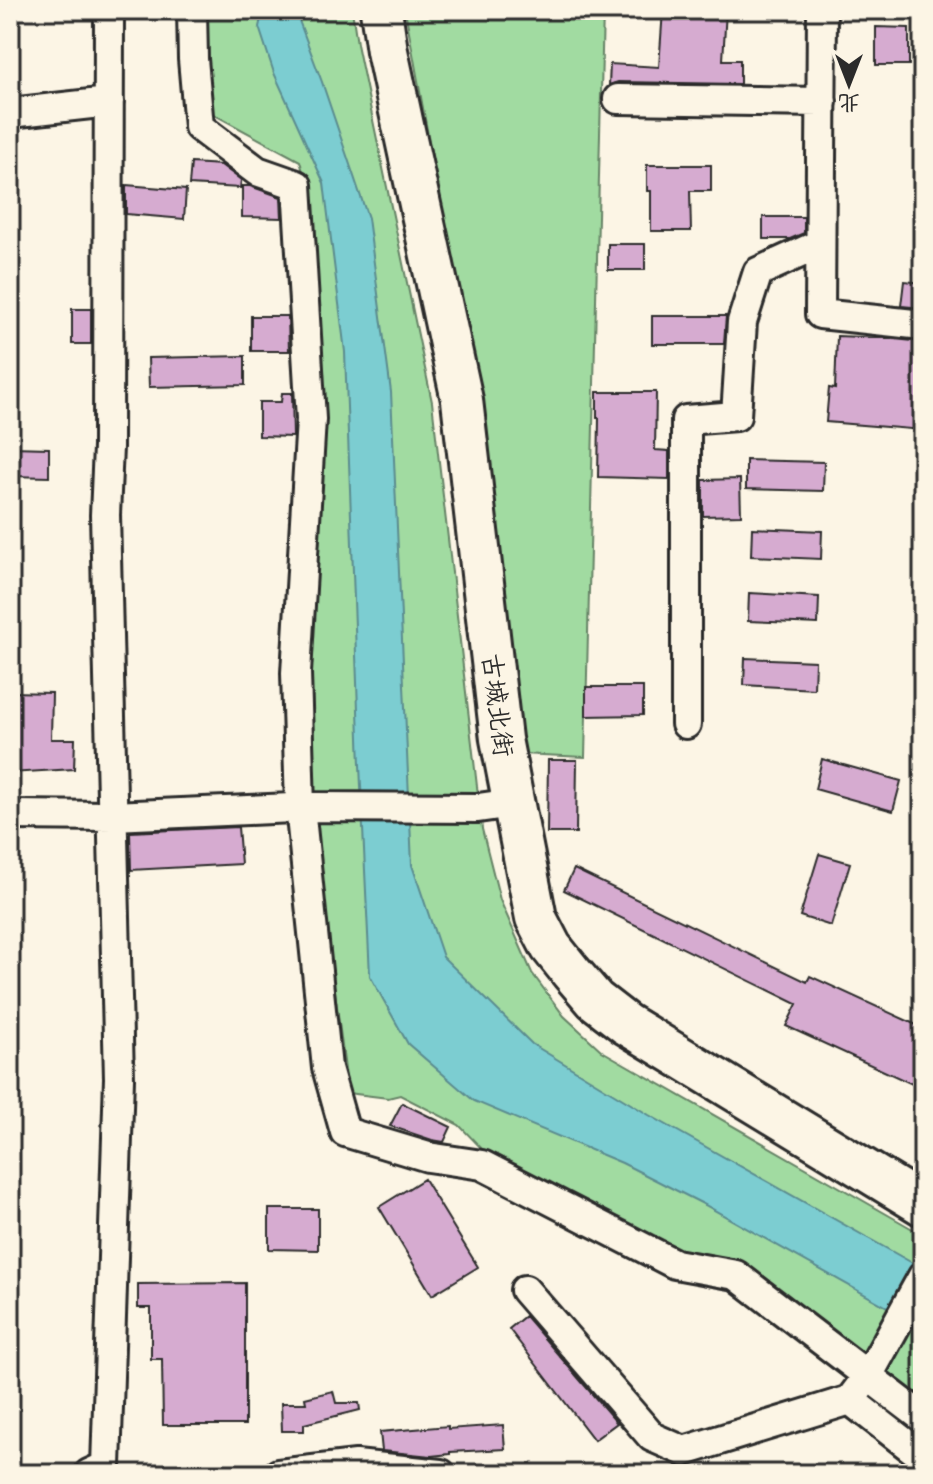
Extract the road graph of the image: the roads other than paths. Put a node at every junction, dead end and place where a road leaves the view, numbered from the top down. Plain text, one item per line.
1 (109, 10) edge
2 (192, 10) edge
3 (381, 10) edge
4 (822, 10) edge
5 (618, 99) dead end
6 (109, 102) junction
7 (822, 102) junction
8 (10, 113) edge
9 (820, 244) junction
10 (923, 325) edge
11 (686, 724) dead end
12 (496, 806) junction
13 (308, 807) junction
14 (10, 815) edge
15 (113, 816) junction
16 (923, 1205) edge
17 (923, 1276) edge
18 (525, 1290) dead end
19 (871, 1370) junction
20 (850, 1400) junction
21 (923, 1418) edge
22 (923, 1457) edge
23 (89, 1474) edge
24 (278, 1474) edge
25 (441, 1474) edge

1 - 6 street
2 - 13 street
3 - 12 main road, 古城北街
4 - 7 street
5 - 7 street
6 - 8 street
6 - 15 street
7 - 9 street
9 - 10 street
9 - 11 street
12 - 13 street
12 - 16 main road, 古城北街
13 - 15 street
13 - 19 street
14 - 15 street
15 - 23 street
17 - 19 street
18 - 20 street
19 - 20 street
19 - 21 street
20 - 22 street
24 - 25 street

